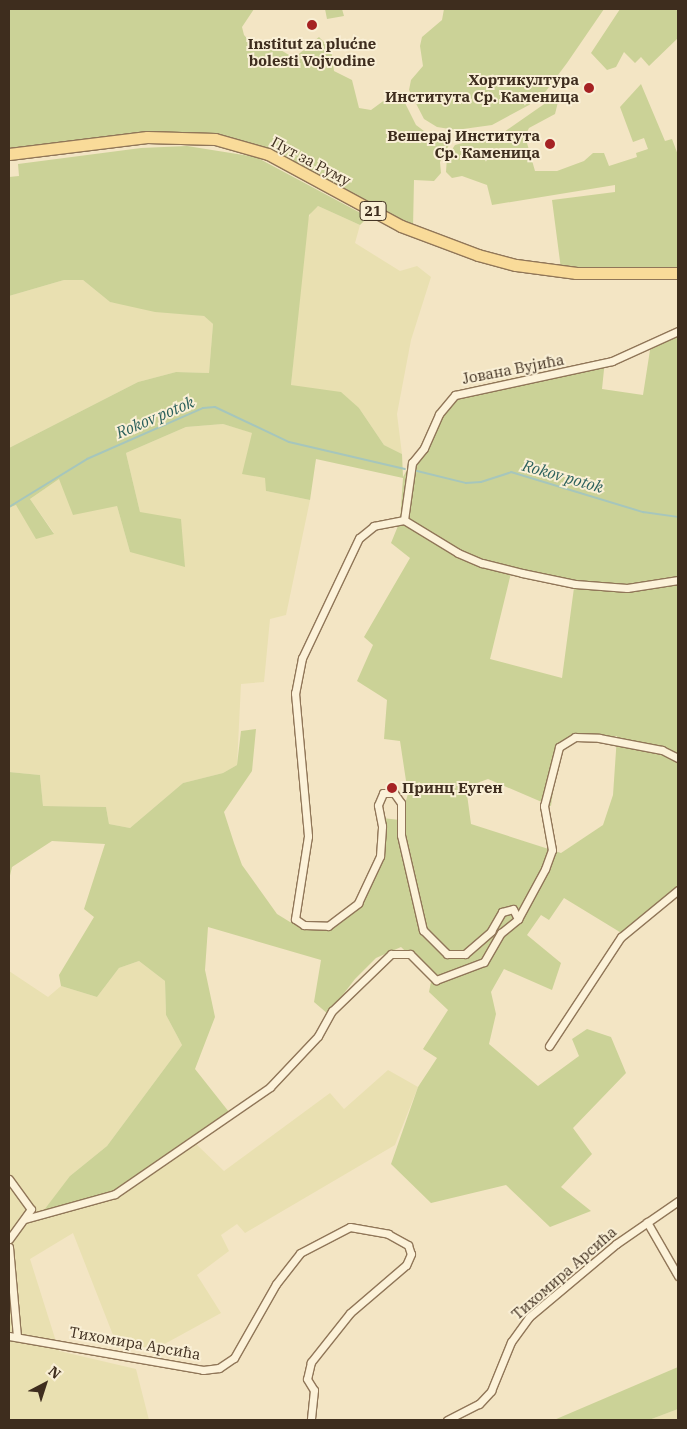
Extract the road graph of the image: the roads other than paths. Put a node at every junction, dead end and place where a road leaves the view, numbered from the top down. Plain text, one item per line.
1 (9, 154) edge
2 (678, 273) edge
3 (678, 331) edge
4 (404, 520) junction
5 (678, 580) edge
6 (678, 758) edge
7 (678, 890) edge
8 (518, 918) junction
9 (549, 1046) dead end
10 (9, 1179) edge
11 (678, 1201) edge
12 (25, 1219) junction
13 (647, 1222) junction
14 (9, 1239) edge
15 (9, 1247) edge
16 (678, 1276) edge
17 (9, 1336) edge
18 (17, 1337) junction
19 (311, 1420) edge
20 (447, 1420) edge

1 - 2 main road, Пут за Руму / 21
3 - 4 street, Јована Вујића
4 - 5 street
4 - 8 street
6 - 8 street
7 - 9 street
8 - 12 street
10 - 12 street
11 - 13 street, Тихомира Арсића
12 - 14 street
13 - 16 street
13 - 20 street, Тихомира Арсића
15 - 18 street
17 - 18 street, Тихомира Арсића
18 - 19 street, Тихомира Арсића

